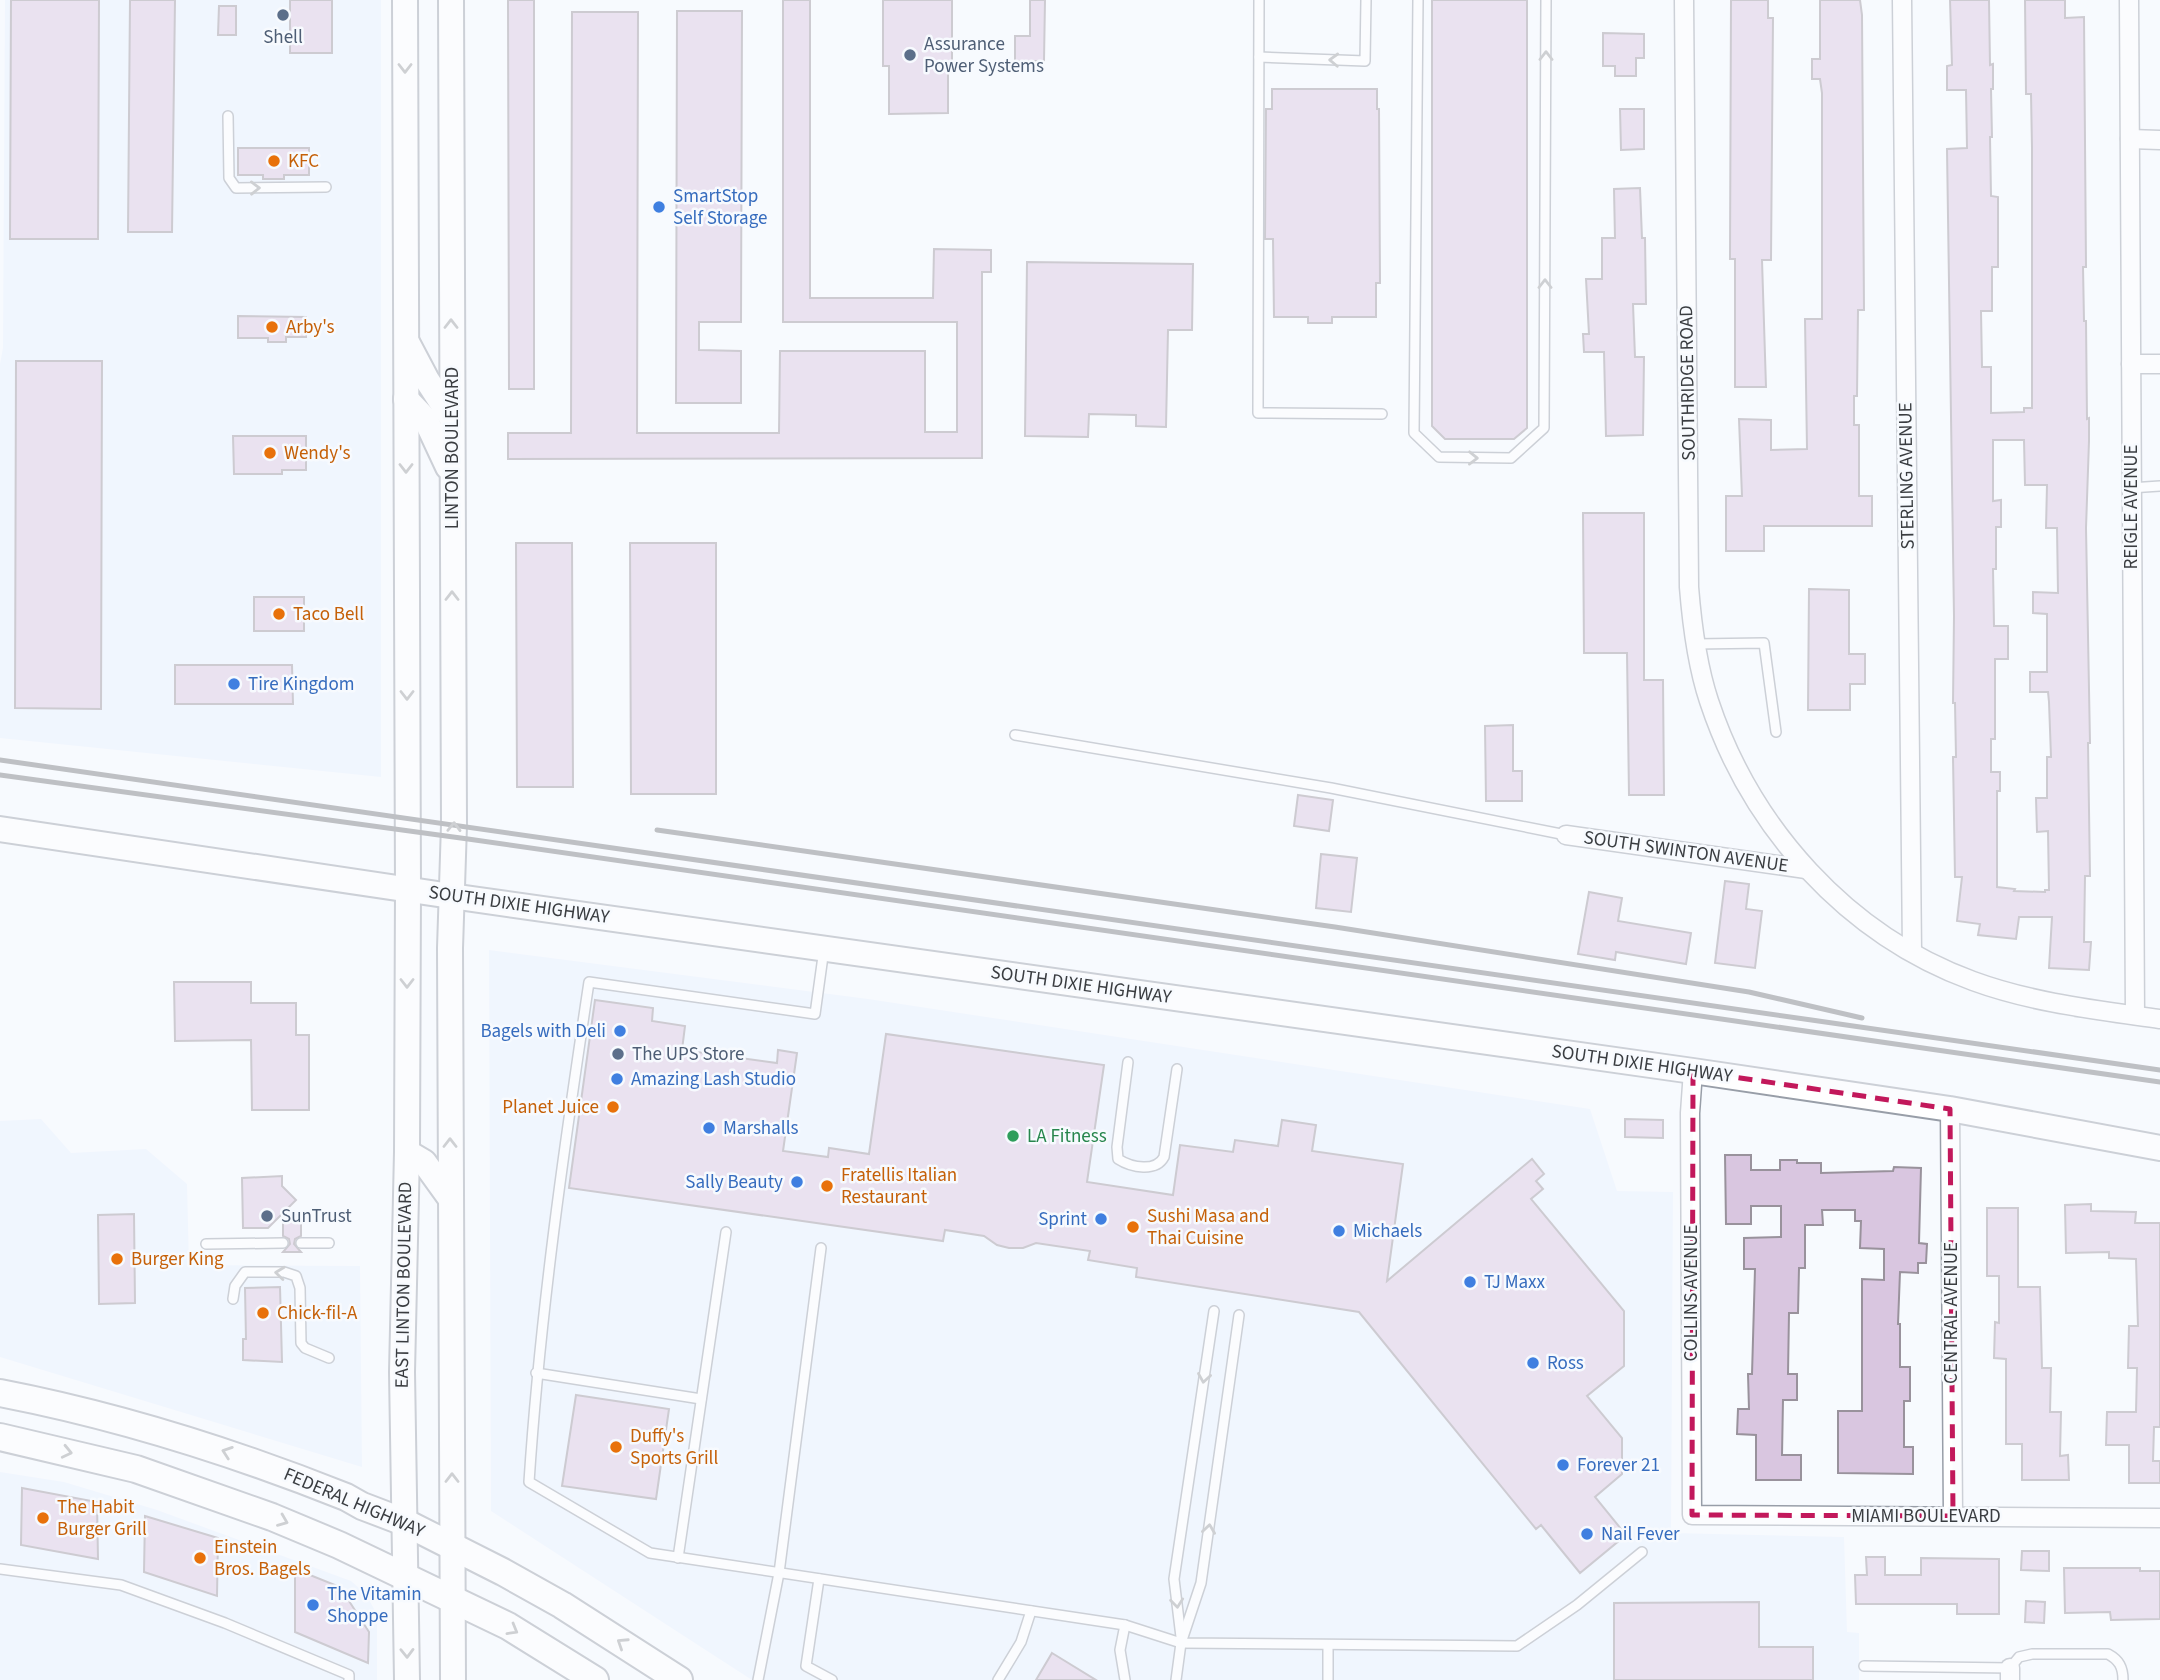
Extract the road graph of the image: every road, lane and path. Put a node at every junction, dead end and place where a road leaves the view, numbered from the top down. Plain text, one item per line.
1 (405, 0) edge
2 (451, 0) edge
3 (1259, 0) edge
4 (1366, 0) edge
5 (1418, 0) edge
6 (1546, 0) edge
7 (1684, 0) edge
8 (1902, 0) edge
9 (2129, 0) edge
10 (1259, 57) junction
11 (228, 116) dead end
12 (2130, 139) junction
13 (2160, 140) edge
14 (326, 187) dead end
15 (406, 340) junction
16 (2131, 364) junction
17 (2160, 364) edge
18 (406, 400) junction
19 (1382, 414) dead end
20 (452, 417) junction
21 (452, 477) junction
22 (2160, 486) edge
23 (2130, 488) junction
24 (1696, 644) junction
25 (1776, 732) dead end
26 (1015, 735) dead end
27 (1732, 759) joint
28 (0, 829) edge
29 (1566, 835) joint
30 (1806, 869) junction
31 (408, 889) junction
32 (452, 895) junction
33 (824, 948) junction
34 (1912, 952) junction
35 (2135, 1015) junction
36 (2160, 1018) edge
37 (1128, 1062) dead end
38 (1177, 1069) dead end
39 (1693, 1071) junction
40 (1950, 1110) junction
41 (2160, 1148) edge
42 (407, 1152) junction
43 (450, 1198) junction
44 (726, 1232) dead end
45 (283, 1243) dead end
46 (301, 1243) dead end
47 (329, 1243) dead end
48 (206, 1244) dead end
49 (821, 1248) dead end
50 (233, 1299) dead end
51 (1214, 1311) dead end
52 (1238, 1315) dead end
53 (329, 1358) dead end
54 (536, 1373) junction
55 (0, 1393) edge
56 (701, 1399) junction
57 (0, 1437) edge
58 (1692, 1515) joint
59 (1952, 1516) junction
60 (2160, 1518) edge
61 (404, 1522) junction
62 (452, 1546) junction
63 (1642, 1552) dead end
64 (678, 1558) junction
65 (0, 1569) edge
66 (779, 1573) junction
67 (405, 1576) junction
68 (819, 1579) junction
69 (452, 1599) junction
70 (1031, 1611) junction
71 (1125, 1625) junction
72 (1181, 1643) junction
73 (1328, 1645) junction
74 (1864, 1666) dead end
75 (2010, 1674) edge
76 (349, 1680) edge
77 (407, 1680) edge
78 (453, 1680) edge
79 (595, 1680) edge
80 (679, 1680) edge
81 (758, 1680) edge
82 (832, 1680) edge
83 (998, 1680) edge
84 (1125, 1680) edge
85 (1176, 1680) edge
86 (1328, 1680) edge
87 (2123, 1680) edge

1 -> 15 main road
20 -> 2 main road, LINTON BOULEVARD
3 - 10 lane
4 -> 10 lane
5 -> 6 lane
7 - 24 street, SOUTHRIDGE ROAD
8 - 34 street, STERLING AVENUE
9 - 12 street, REIGLE AVENUE
10 - 19 lane
11 -> 14 lane
12 - 13 street
12 - 16 street, REIGLE AVENUE
15 - 18 main road
15 - 20 main road
16 - 17 street
16 - 23 street, REIGLE AVENUE
18 - 21 main road
18 -> 31 main road
20 - 21 main road, LINTON BOULEVARD
32 -> 21 main road, LINTON BOULEVARD
22 - 23 lane
23 - 35 street, REIGLE AVENUE
24 - 25 lane
24 - 27 street, SOUTHRIDGE ROAD
26 - 29 lane
27 - 30 street, SOUTH SWINTON AVENUE
28 - 31 main road, SOUTH DIXIE HIGHWAY
29 - 30 street, SOUTH SWINTON AVENUE
30 - 34 street, SOUTH SWINTON AVENUE
31 - 32 main road, SOUTH DIXIE HIGHWAY
31 -> 42 main road, EAST LINTON BOULEVARD
32 - 33 main road, SOUTH DIXIE HIGHWAY
43 -> 32 main road
33 - 39 main road, SOUTH DIXIE HIGHWAY
33 - 54 lane
34 - 35 street, SOUTH SWINTON AVENUE
35 - 36 street, SOUTH SWINTON AVENUE
37 - 38 lane
39 - 40 main road, SOUTH DIXIE HIGHWAY
39 - 58 street, COLLINS AVENUE
40 - 41 main road, SOUTH DIXIE HIGHWAY
40 - 59 street, CENTRAL AVENUE
42 - 43 main road
42 - 61 main road, EAST LINTON BOULEVARD
62 -> 43 main road
44 - 56 lane
45 - 48 lane
46 - 47 lane
49 - 66 lane
53 -> 50 lane
51 -> 72 lane
72 -> 52 lane
54 - 56 lane
54 - 64 lane
61 -> 55 main road, FEDERAL HIGHWAY
56 - 64 lane
57 -> 67 main road
58 - 59 street, MIAMI BOULEVARD
59 - 60 street, MIAMI BOULEVARD
61 - 62 main road, FEDERAL HIGHWAY
61 - 67 main road, EAST LINTON BOULEVARD
62 - 69 main road
80 -> 62 main road, FEDERAL HIGHWAY
63 - 73 lane
64 - 66 lane
65 - 76 lane
66 - 68 lane
66 - 81 lane
67 - 69 main road
67 -> 77 main road, EAST LINTON BOULEVARD
68 - 70 lane
68 - 82 lane
69 - 78 main road
69 -> 79 main road
70 - 71 lane
70 - 83 lane
71 - 72 lane
71 - 84 lane
72 - 73 lane
72 - 85 lane
73 - 86 lane
74 - 75 lane
75 - 87 lane

